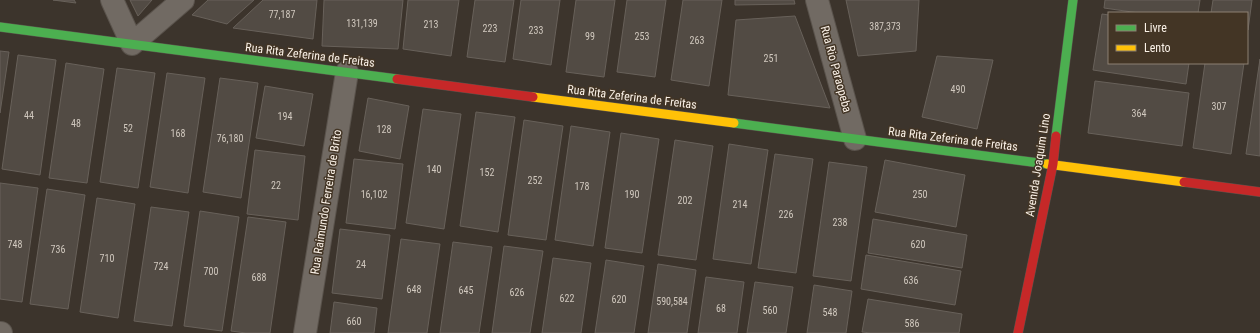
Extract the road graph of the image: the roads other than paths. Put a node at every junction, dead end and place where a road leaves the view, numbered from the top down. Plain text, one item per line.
1 (112, 0) edge
2 (183, 0) edge
3 (817, 0) edge
4 (1073, 0) edge
5 (0, 26) edge
6 (132, 44) junction
7 (347, 72) junction
8 (855, 139) junction
9 (1053, 164) junction
10 (1260, 192) edge
11 (305, 333) edge
12 (1018, 333) edge

1 - 6 street
2 - 6 street
3 - 8 street, Rua Rio Paraopeba
4 - 9 street, Avenida Joaquim Lino
5 - 6 street, Rua Rita Zeferina de Freitas
6 - 7 street, Rua Rita Zeferina de Freitas
7 - 8 street, Rua Rita Zeferina de Freitas
7 - 11 street, Rua Raimundo Ferreira de Brito
8 - 9 street, Rua Rita Zeferina de Freitas
9 - 10 street, Rua Rita Zeferina de Freitas
9 - 12 street, Avenida Joaquim Lino

